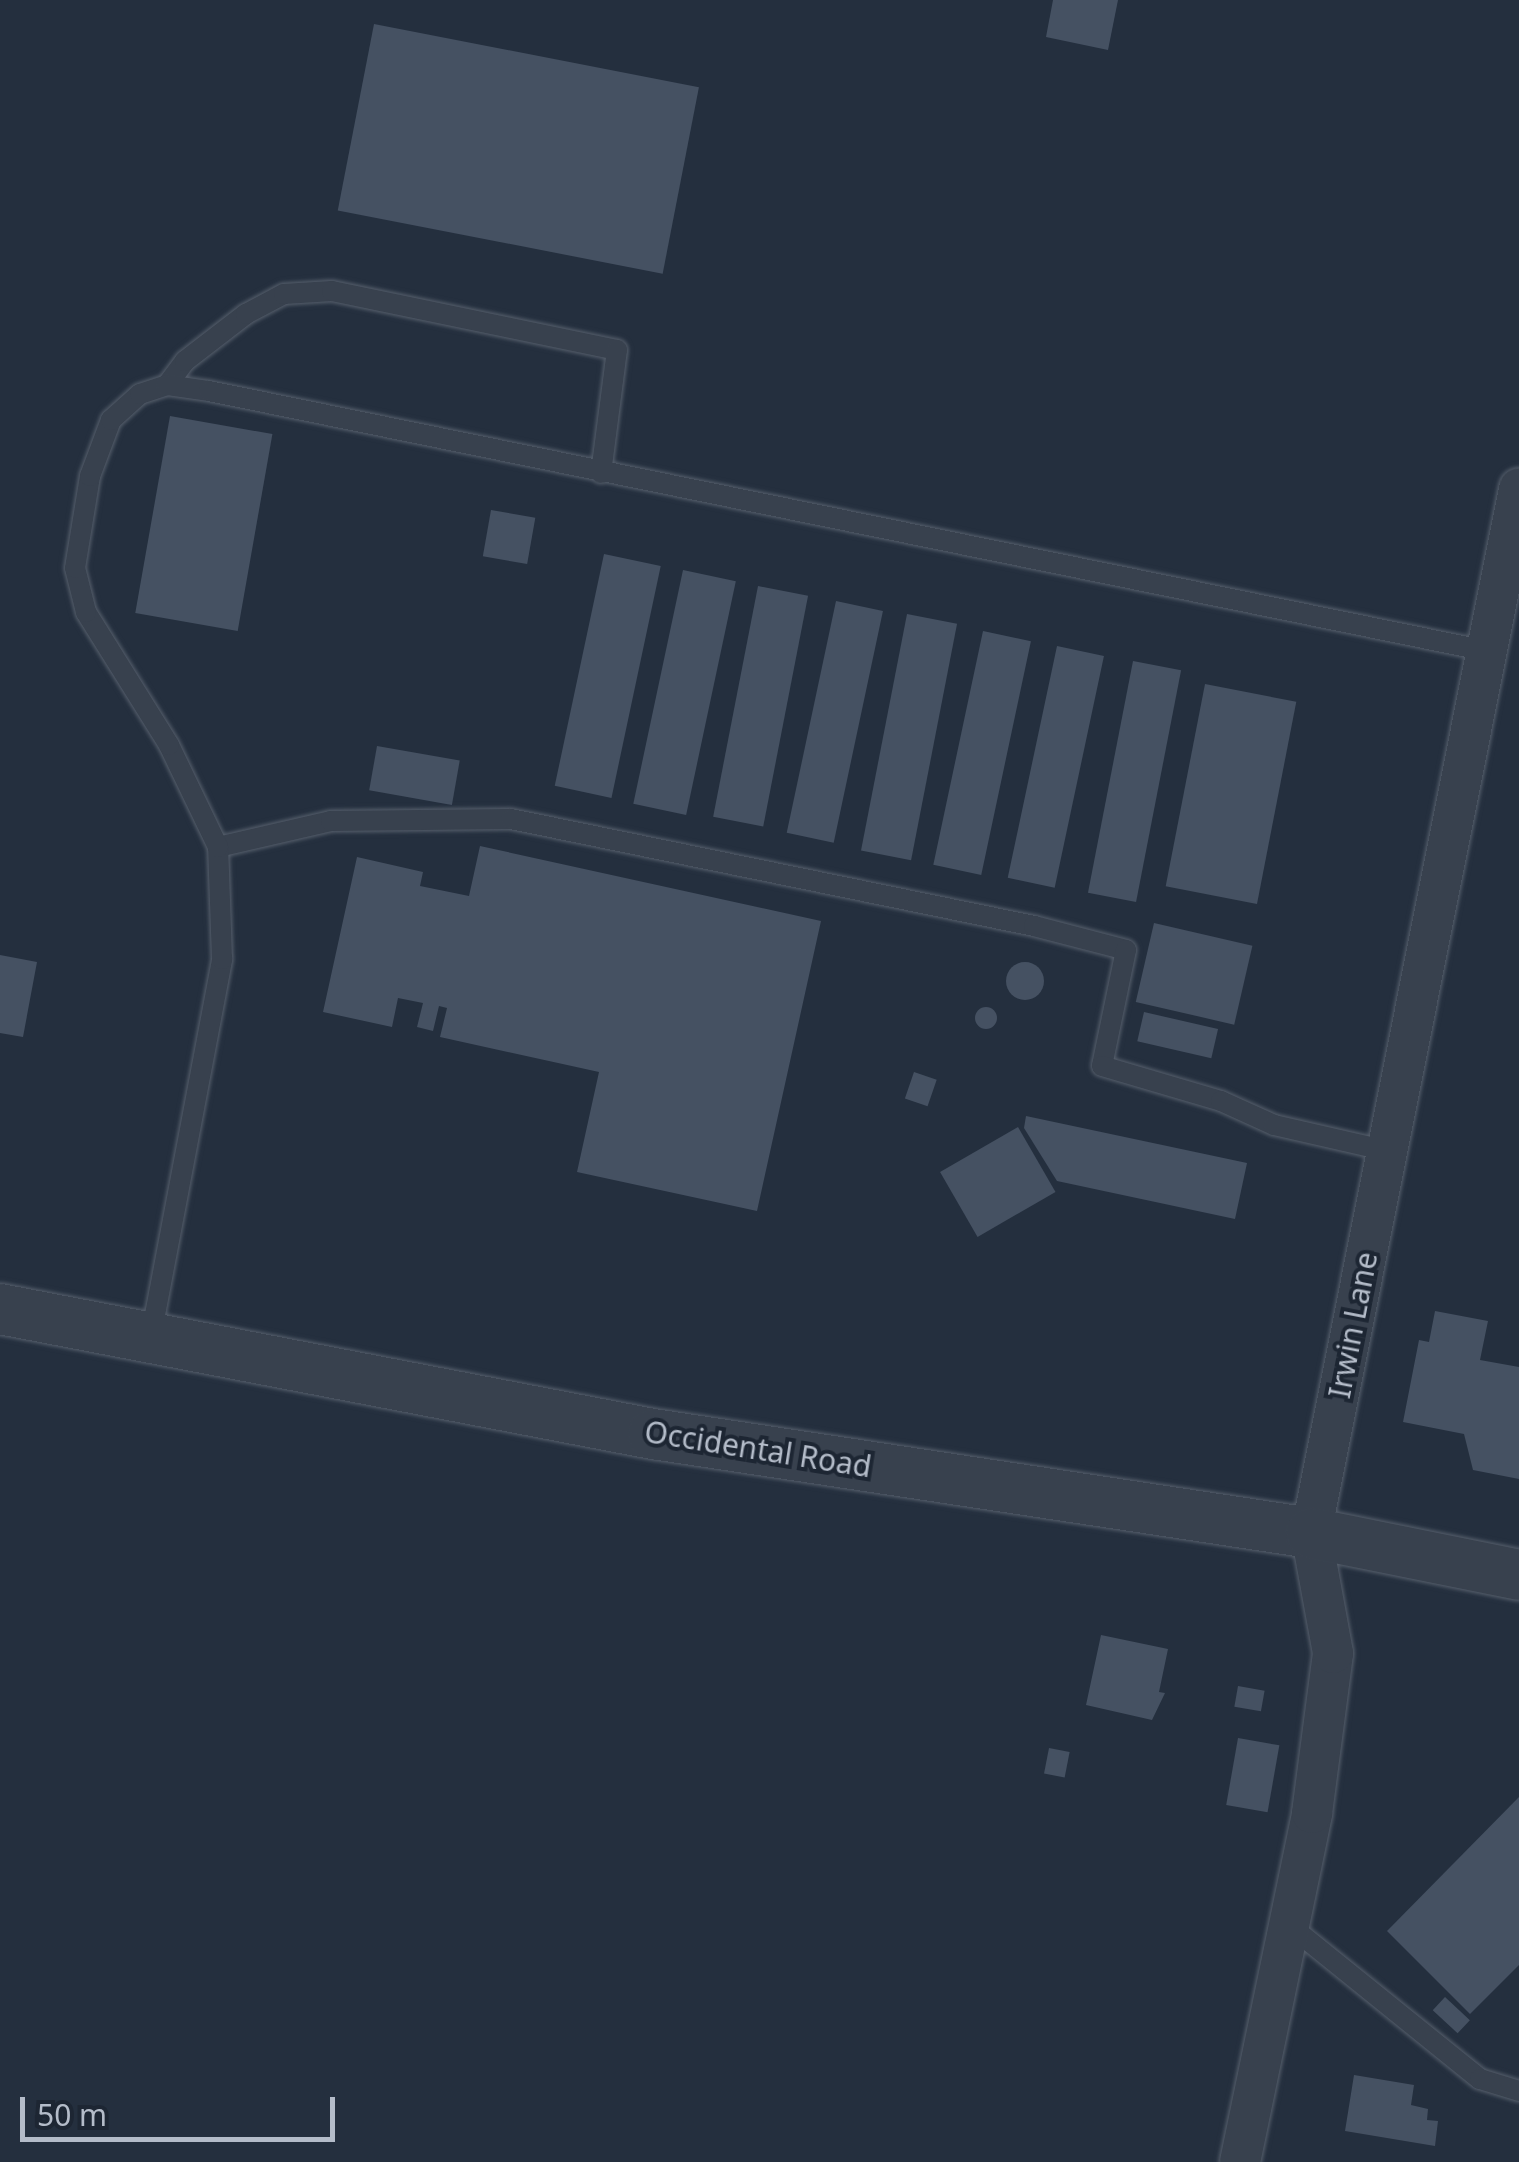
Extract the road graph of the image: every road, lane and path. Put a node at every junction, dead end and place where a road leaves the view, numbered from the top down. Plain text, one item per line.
1 (167, 385) junction
2 (601, 473) junction
3 (1519, 490) edge
4 (1487, 651) junction
5 (218, 846) junction
6 (1388, 1151) junction
7 (0, 1308) edge
8 (151, 1338) junction
9 (1311, 1533) junction
10 (1519, 1575) edge
11 (1289, 1925) junction
12 (1519, 2091) edge
13 (1240, 2162) edge

1 - 2 lane
1 - 2 lane
1 - 5 lane
2 - 4 lane
3 - 4 street, Irwin Lane
4 - 6 street, Irwin Lane
5 - 6 lane
5 - 8 lane
6 - 9 street, Irwin Lane
7 - 8 street, Occidental Road
8 - 9 street, Occidental Road
9 - 10 street, Occidental Road
9 - 11 street, Irwin Lane
11 - 12 lane
11 - 13 street, Irwin Lane

